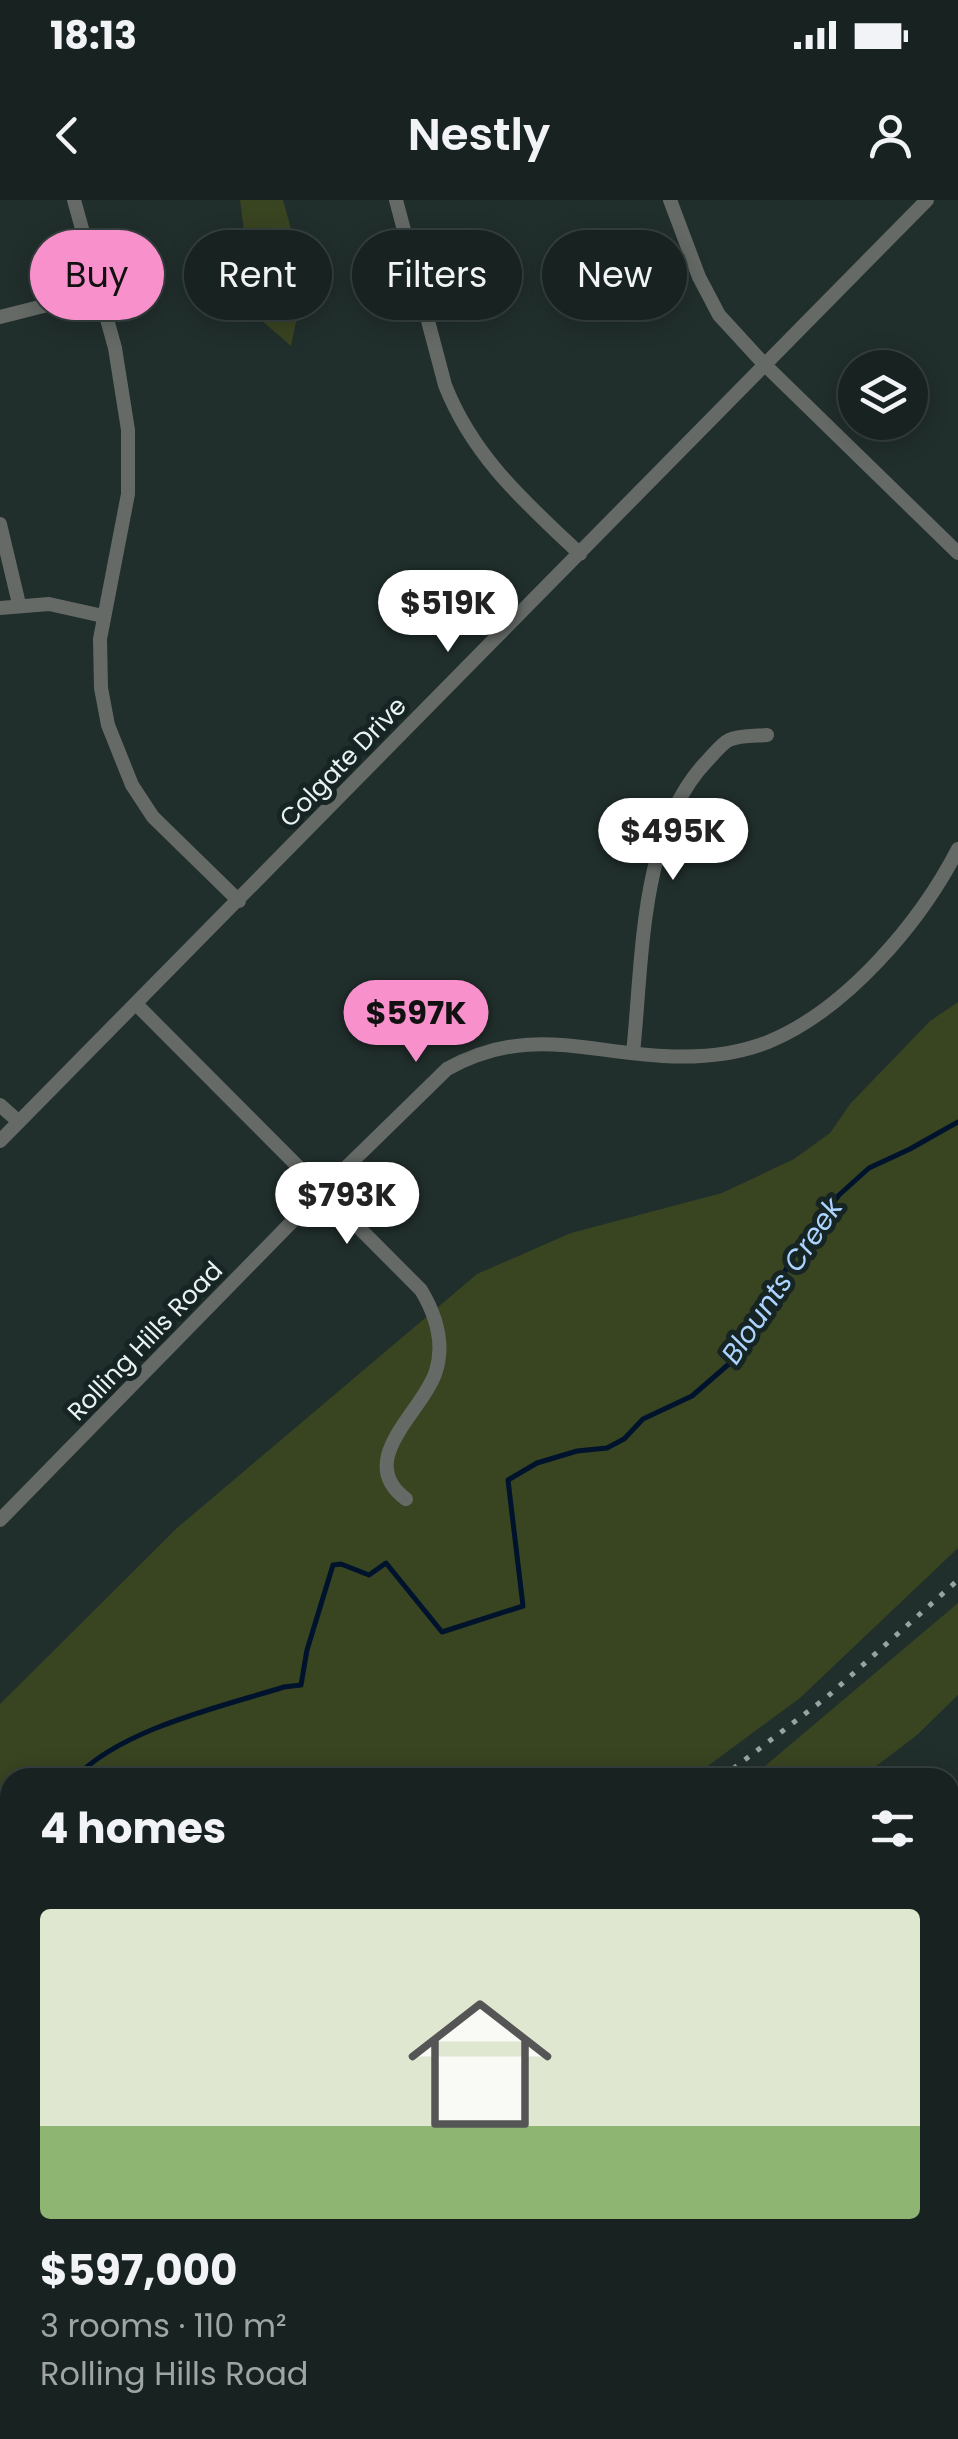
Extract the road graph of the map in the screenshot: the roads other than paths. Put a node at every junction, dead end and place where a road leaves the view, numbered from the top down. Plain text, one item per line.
1 (74, 200) edge
2 (396, 200) edge
3 (670, 200) edge
4 (927, 200) edge
5 (82, 230) edge
6 (30, 309) edge
7 (0, 317) edge
8 (106, 320) edge
9 (764, 364) junction
10 (0, 524) edge
11 (958, 553) edge
12 (580, 554) junction
13 (19, 604) junction
14 (0, 608) edge
15 (103, 616) junction
16 (767, 735) dead end
17 (958, 849) edge
18 (239, 901) junction
19 (136, 1004) junction
20 (633, 1053) junction
21 (0, 1105) edge
22 (19, 1122) junction
23 (0, 1141) edge
24 (322, 1190) junction
25 (406, 1499) dead end
26 (0, 1520) edge

1 - 5 street
2 - 12 street
3 - 9 street
4 - 9 street, Colgate Drive
6 - 7 street
8 - 15 street
9 - 11 street
9 - 12 street, Colgate Drive
10 - 13 street
12 - 18 street, Colgate Drive
13 - 14 street
13 - 15 street
15 - 18 street
16 - 20 street
17 - 20 street, Rolling Hills Road
18 - 19 street, Colgate Drive
19 - 22 street, Colgate Drive
19 - 24 street
20 - 24 street, Rolling Hills Road
21 - 22 street
22 - 23 street, Colgate Drive
24 - 25 street
24 - 26 street, Rolling Hills Road

